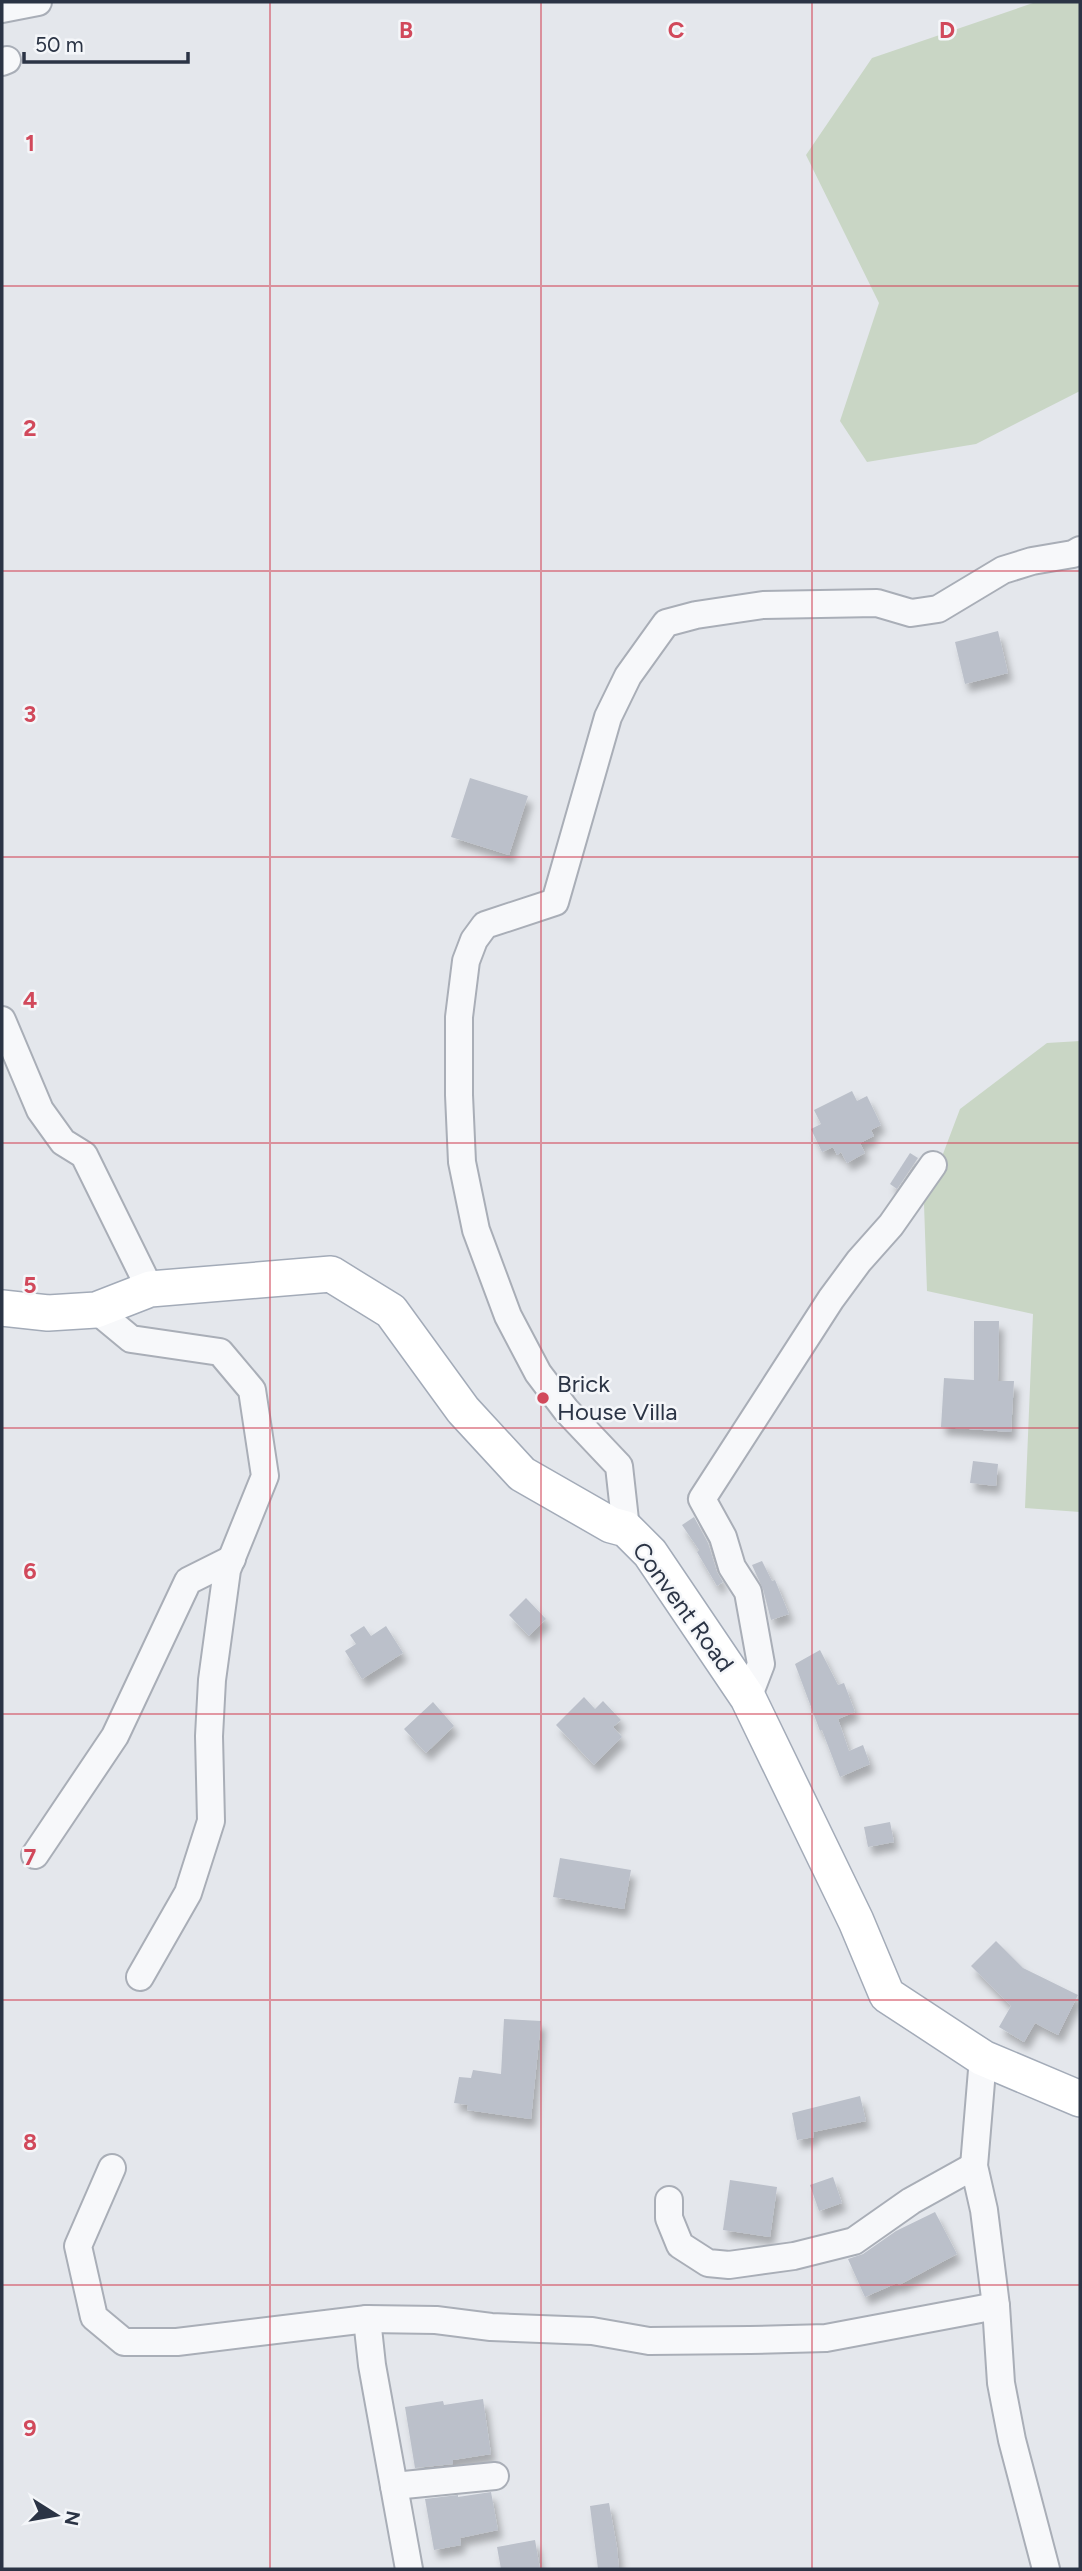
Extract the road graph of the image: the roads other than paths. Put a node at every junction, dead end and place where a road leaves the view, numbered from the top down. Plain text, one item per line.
1 (38, 2) edge
2 (2, 9) edge
3 (1080, 550) edge
4 (2, 1020) edge
5 (933, 1164) dead end
6 (150, 1289) junction
7 (2, 1308) edge
8 (96, 1310) junction
9 (626, 1529) junction
10 (232, 1559) junction
11 (748, 1698) junction
12 (35, 1855) dead end
13 (140, 1977) dead end
14 (984, 2058) junction
15 (1080, 2099) edge
16 (974, 2166) junction
17 (112, 2168) dead end
18 (669, 2200) dead end
19 (996, 2306) junction
20 (367, 2319) junction
21 (495, 2476) dead end
22 (394, 2486) junction
23 (409, 2569) edge
24 (1046, 2569) edge

1 - 2 street
3 - 9 street
4 - 6 street
5 - 11 street
6 - 8 main road, Convent Road
6 - 9 main road, Convent Road
7 - 8 main road, Convent Road
8 - 10 street
9 - 11 main road, Convent Road
10 - 12 street
10 - 13 street
11 - 14 main road, Convent Road
14 - 15 main road, Convent Road
14 - 16 street
16 - 18 street
16 - 19 street
17 - 20 street
19 - 20 street
19 - 24 street
20 - 22 street
21 - 22 street
22 - 23 street

